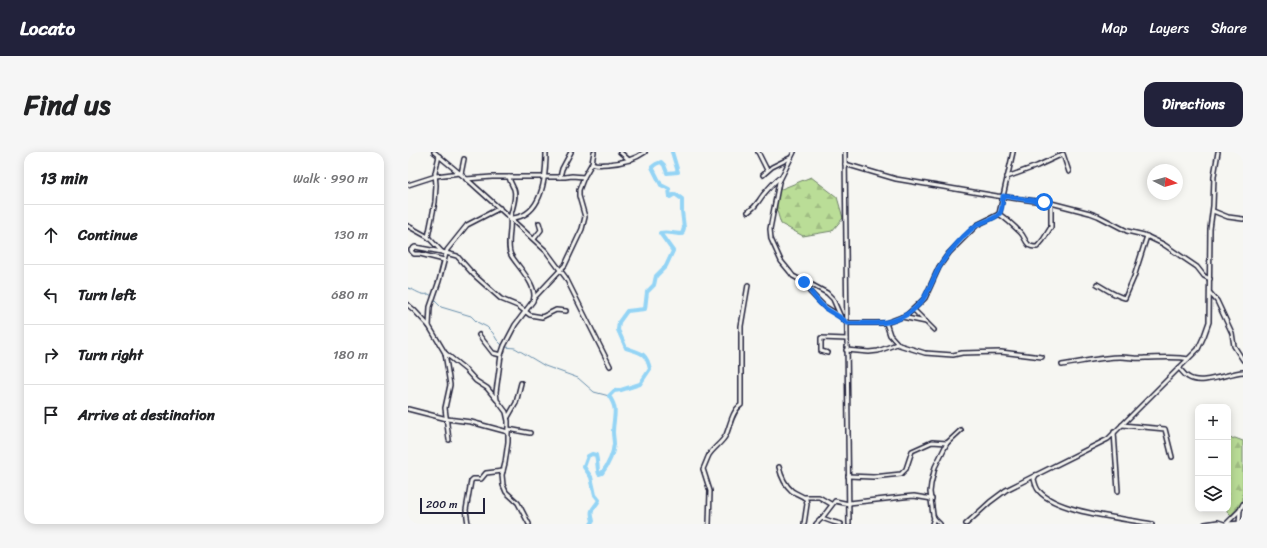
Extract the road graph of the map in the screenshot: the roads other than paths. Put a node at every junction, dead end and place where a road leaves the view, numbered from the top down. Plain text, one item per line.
1 (434, 152) edge
2 (546, 152) edge
3 (571, 152) edge
4 (594, 152) edge
5 (620, 152) edge
6 (645, 152) edge
7 (758, 152) edge
8 (794, 152) edge
9 (845, 152) edge
10 (1013, 152) edge
11 (1218, 152) edge
12 (439, 156) junction
13 (790, 158) junction
14 (464, 159) dead end
15 (629, 160) junction
16 (592, 163) junction
17 (845, 164) junction
18 (767, 170) junction
19 (1069, 172) dead end
20 (461, 174) junction
21 (763, 175) dead end
22 (436, 176) junction
23 (509, 177) junction
24 (544, 177) junction
25 (560, 177) junction
26 (584, 177) junction
27 (781, 177) junction
28 (1007, 177) junction
29 (466, 179) junction
30 (408, 185) edge
31 (1003, 196) junction
32 (1051, 202) junction
33 (500, 208) junction
34 (1213, 211) junction
35 (748, 212) dead end
36 (1000, 214) junction
37 (510, 218) junction
38 (1243, 219) edge
39 (539, 223) dead end
40 (408, 226) edge
41 (412, 228) junction
42 (408, 232) edge
43 (1147, 236) junction
44 (428, 237) junction
45 (534, 239) junction
46 (444, 253) junction
47 (444, 260) junction
48 (560, 270) junction
49 (1210, 279) junction
50 (801, 280) junction
51 (1097, 284) dead end
52 (748, 285) dead end
53 (1210, 293) junction
54 (534, 298) junction
55 (408, 305) edge
56 (914, 309) junction
57 (566, 311) dead end
58 (526, 312) junction
59 (840, 316) junction
60 (902, 318) junction
61 (926, 322) junction
62 (847, 323) junction
63 (886, 323) junction
64 (429, 326) junction
65 (934, 330) dead end
66 (479, 335) dead end
67 (847, 339) junction
68 (897, 344) junction
69 (846, 350) junction
70 (445, 352) junction
71 (828, 354) dead end
72 (501, 355) junction
73 (1042, 357) dead end
74 (1188, 359) junction
75 (1243, 360) edge
76 (1062, 365) dead end
77 (610, 366) dead end
78 (1179, 368) junction
79 (1243, 372) edge
80 (521, 383) dead end
81 (497, 400) junction
82 (408, 409) edge
83 (508, 417) junction
84 (447, 419) junction
85 (1122, 425) junction
86 (508, 430) junction
87 (961, 430) dead end
88 (1114, 432) junction
89 (530, 433) dead end
90 (449, 440) dead end
91 (947, 443) junction
92 (1172, 457) dead end
93 (779, 467) dead end
94 (503, 471) junction
95 (1036, 475) junction
96 (848, 476) junction
97 (1118, 491) dead end
98 (804, 497) junction
99 (932, 499) junction
100 (831, 504) junction
101 (848, 504) junction
102 (1243, 504) edge
103 (1240, 510) junction
104 (822, 518) junction
105 (934, 518) junction
106 (1240, 523) edge
107 (468, 524) edge
108 (529, 524) edge
109 (708, 524) edge
110 (804, 524) edge
111 (816, 524) edge
112 (841, 524) edge
113 (849, 524) edge
114 (932, 524) edge
115 (940, 524) edge
116 (966, 524) edge
117 (1152, 524) edge
118 (1205, 524) edge
119 (1225, 524) edge

1 - 12 street
2 - 24 street
3 - 25 street
4 - 16 street
5 - 15 street
6 - 15 street
7 - 18 street
8 - 13 street
9 - 17 street
10 - 28 street
11 - 34 street
12 - 20 street
12 - 22 street
13 - 18 street
13 - 27 street
14 - 20 street
15 - 16 street
16 - 26 street
17 - 31 street
17 - 62 street
18 - 21 street
19 - 28 street
20 - 22 street
20 - 29 street
22 - 30 street
22 - 44 street
23 - 24 street
23 - 29 street
23 - 37 street
24 - 25 street
24 - 37 street
25 - 26 street
26 - 48 street
27 - 35 street
27 - 50 street
28 - 31 street
29 - 33 street
31 - 32 street
31 - 36 street
32 - 36 street
32 - 43 street
33 - 37 street
33 - 46 street
34 - 38 street
34 - 49 street
36 - 56 street
37 - 45 street
37 - 54 street
39 - 45 street
40 - 41 street
41 - 42 street
41 - 44 street
43 - 49 street
43 - 51 street
44 - 46 street
45 - 48 street
46 - 47 street
46 - 47 street
46 - 58 street
47 - 64 street
48 - 54 street
48 - 77 street
49 - 53 street
50 - 59 street
50 - 59 street
52 - 109 street
53 - 74 street
53 - 75 street
54 - 58 street
55 - 64 street
56 - 60 street
56 - 61 street
57 - 58 street
58 - 72 street
59 - 62 street
60 - 61 street
60 - 63 street
61 - 65 street
62 - 63 street
62 - 67 street
63 - 68 street
64 - 70 street
66 - 72 street
67 - 69 street
67 - 71 street
68 - 69 street
68 - 73 street
69 - 96 street
70 - 81 street
70 - 84 street
72 - 81 street
74 - 76 street
74 - 78 street
78 - 79 street
78 - 85 street
80 - 83 street
81 - 83 street
82 - 84 street
83 - 86 street
84 - 86 street
84 - 90 street
85 - 88 street
85 - 92 street
86 - 89 street
86 - 94 street
87 - 91 street
88 - 95 street
88 - 97 street
91 - 96 street
91 - 99 street
93 - 98 street
94 - 107 street
94 - 108 street
95 - 116 street
95 - 117 street
96 - 101 street
98 - 100 street
98 - 110 street
99 - 101 street
99 - 105 street
100 - 101 street
100 - 104 street
101 - 113 street
102 - 103 street
103 - 106 street
103 - 119 street
104 - 111 street
104 - 112 street
105 - 114 street
105 - 115 street
106 - 119 street
118 - 119 street

